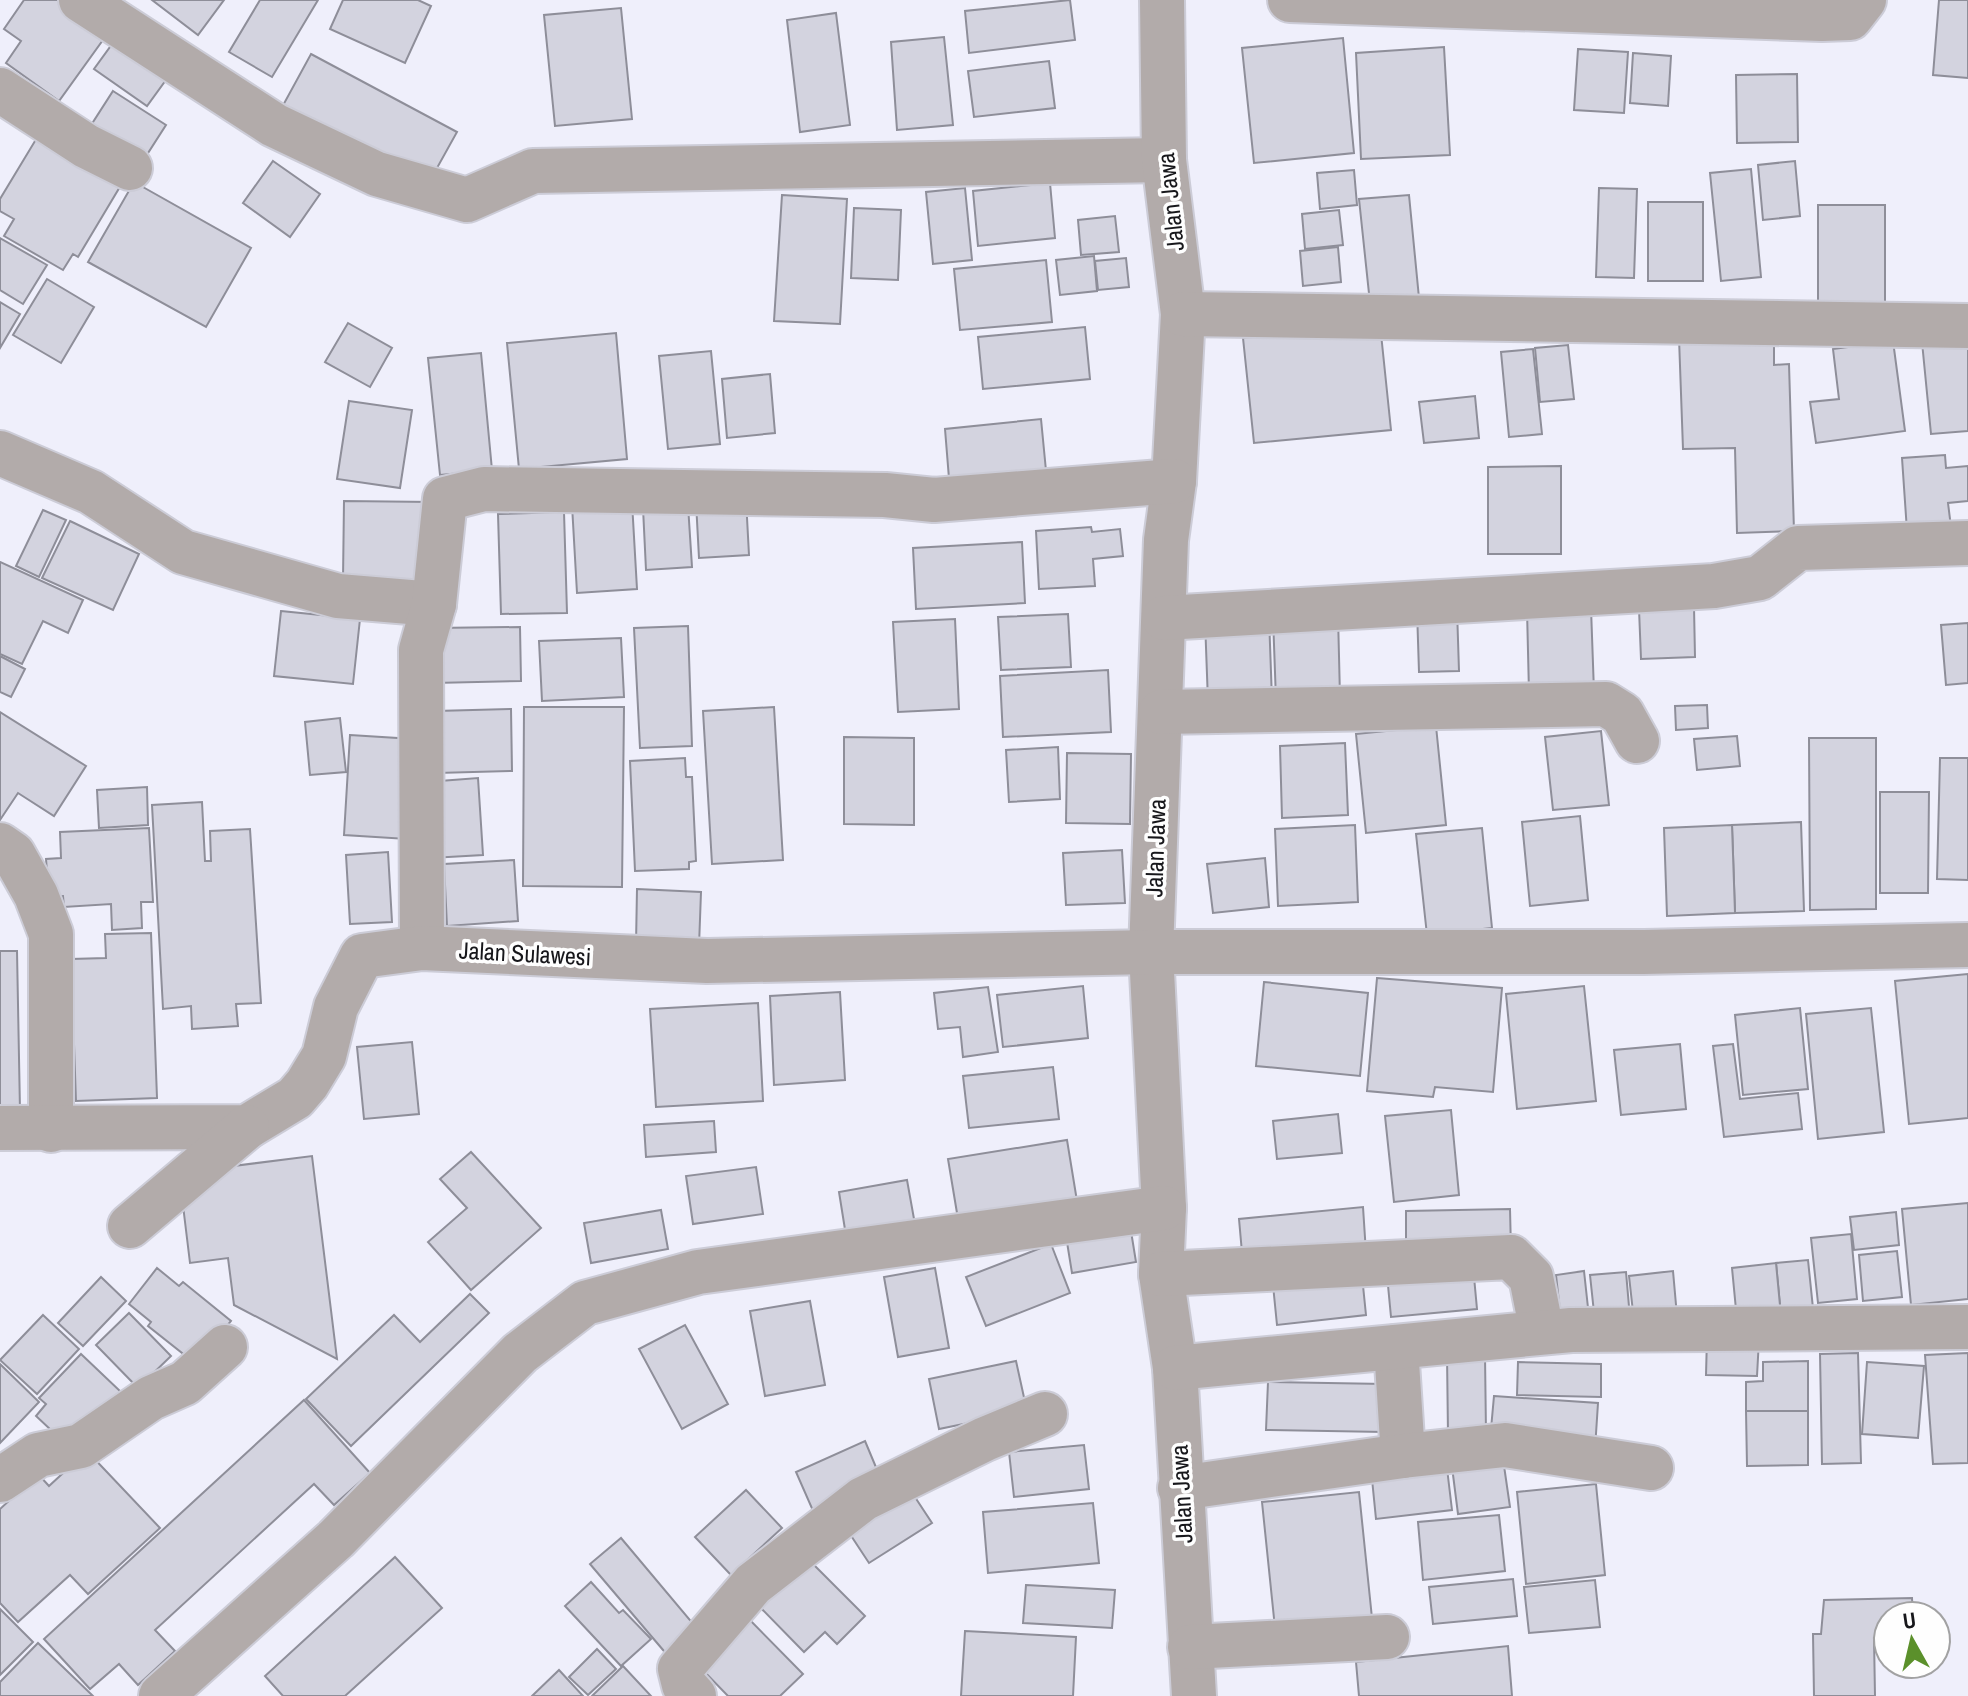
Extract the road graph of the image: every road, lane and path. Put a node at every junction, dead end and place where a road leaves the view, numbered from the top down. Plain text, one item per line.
1 (81, 0) edge
2 (1162, 0) edge
3 (1290, 0) edge
4 (1864, 0) edge
5 (0, 90) edge
6 (1164, 160) junction
7 (130, 168) dead end
8 (1183, 314) junction
9 (1968, 326) edge
10 (0, 453) edge
11 (1174, 481) junction
12 (1968, 543) edge
13 (434, 604) junction
14 (1164, 618) junction
15 (1161, 712) junction
16 (1637, 741) dead end
17 (0, 845) edge
18 (1968, 945) edge
19 (422, 948) junction
20 (1151, 952) junction
21 (247, 1127) junction
22 (0, 1128) edge
23 (51, 1130) junction
24 (1164, 1208) junction
25 (130, 1226) dead end
26 (1161, 1274) junction
27 (1968, 1327) edge
28 (1542, 1332) junction
29 (225, 1347) dead end
30 (1396, 1347) junction
31 (1175, 1368) junction
32 (1045, 1414) dead end
33 (1403, 1456) junction
34 (1651, 1468) dead end
35 (0, 1480) edge
36 (1180, 1488) junction
37 (1387, 1637) dead end
38 (1190, 1647) junction
39 (161, 1696) edge
40 (694, 1696) edge
41 (1194, 1696) edge

1 - 6 street
2 - 6 street, Jalan Jawa
3 - 4 street
5 - 7 street
6 - 8 street, Jalan Jawa
8 - 9 street
8 - 11 street, Jalan Jawa
10 - 13 street
11 - 13 street
11 - 14 street, Jalan Jawa
12 - 14 street
13 - 19 street
14 - 15 street, Jalan Jawa
15 - 16 street
15 - 20 street, Jalan Jawa
17 - 23 street
18 - 20 street, Jalan Sulawesi
19 - 20 street, Jalan Sulawesi
19 - 21 street, Jalan Sulawesi
20 - 24 street, Jalan Jawa
21 - 23 street
21 - 25 street
22 - 23 street
24 - 26 street, Jalan Jawa
24 - 39 street
26 - 28 street
26 - 31 street, Jalan Jawa
27 - 28 street
28 - 30 street
29 - 35 street
30 - 31 street
30 - 33 street
31 - 36 street, Jalan Jawa
32 - 40 street
33 - 34 street
33 - 36 street
36 - 38 street, Jalan Jawa
37 - 38 street
38 - 41 street, Jalan Jawa

